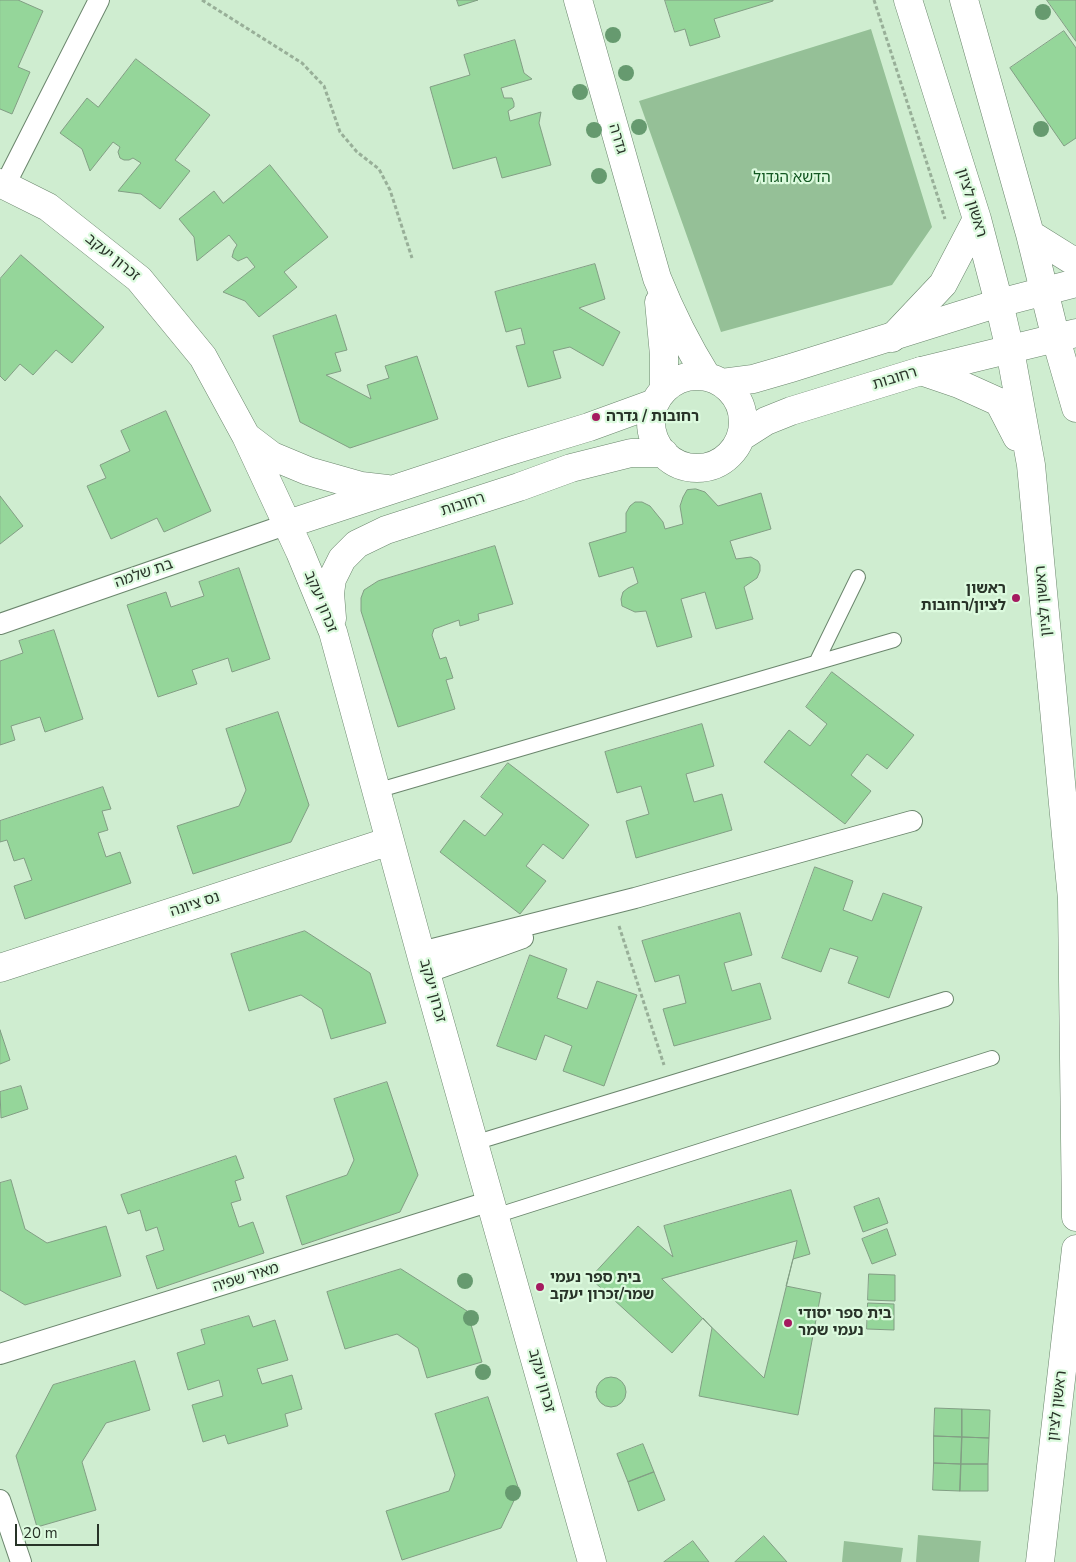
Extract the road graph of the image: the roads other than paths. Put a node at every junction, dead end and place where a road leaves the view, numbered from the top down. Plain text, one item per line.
1 (99, 0) edge
2 (578, 0) edge
3 (908, 0) edge
4 (964, 0) edge
5 (2, 184) edge
6 (977, 219) junction
7 (1030, 234) junction
8 (1076, 260) edge
9 (657, 278) junction
10 (1076, 283) edge
11 (1045, 291) junction
12 (999, 302) junction
13 (1066, 336) edge
14 (892, 338) junction
15 (1010, 350) junction
16 (921, 371) junction
17 (715, 380) junction
18 (659, 396) junction
19 (1076, 408) edge
20 (246, 436) junction
21 (741, 437) junction
22 (664, 453) junction
23 (1031, 465) junction
24 (393, 490) junction
25 (288, 524) junction
26 (858, 577) dead end
27 (0, 624) edge
28 (333, 632) junction
29 (894, 640) dead end
30 (816, 663) junction
31 (376, 791) junction
32 (912, 821) dead end
33 (390, 841) junction
34 (635, 898) junction
35 (424, 962) junction
36 (0, 968) edge
37 (946, 999) dead end
38 (992, 1058) dead end
39 (474, 1143) junction
40 (493, 1208) junction
41 (1076, 1217) edge
42 (1076, 1249) edge
43 (0, 1354) edge
44 (0, 1500) edge
45 (586, 1560) edge
46 (20, 1562) edge
47 (1040, 1562) edge

1 - 5 street
2 - 9 street, גדרה
3 - 6 street, ראשון לציון
4 - 7 street
5 - 20 street, זכרון יעקב
6 - 12 street, ראשון לציון
6 - 14 street
7 - 8 street
7 - 11 street
9 - 17 street, גדרה
9 - 18 street, גדרה
10 - 11 street
11 - 12 street
11 - 13 street
12 - 14 street
12 - 15 street, ראשון לציון
13 - 15 street, רחובות
13 - 19 street
14 - 17 street
15 - 16 street, רחובות
15 - 23 street, ראשון לציון
16 - 21 street, רחובות
16 - 23 street
17 - 18 street
17 - 21 street
18 - 22 street
18 - 24 street
20 - 24 street, זכרון יעקב
20 - 25 street, זכרון יעקב
21 - 22 street
22 - 28 street, רחובות
23 - 41 street, ראשון לציון
24 - 25 street
25 - 27 street, בת שלמה
25 - 28 street, זכרון יעקב
26 - 30 lane
28 - 31 street, זכרון יעקב
29 - 30 lane
30 - 31 lane
31 - 33 street, זכרון יעקב
32 - 34 street
33 - 35 street, זכרון יעקב
33 - 36 street, נס ציונה
34 - 35 street
34 - 35 street
35 - 39 street, זכרון יעקב
37 - 39 lane
38 - 40 lane
39 - 40 street, זכרון יעקב
40 - 43 street, מאיר שפיה
40 - 45 street, זכרון יעקב
42 - 47 street, ראשון לציון
44 - 46 street

